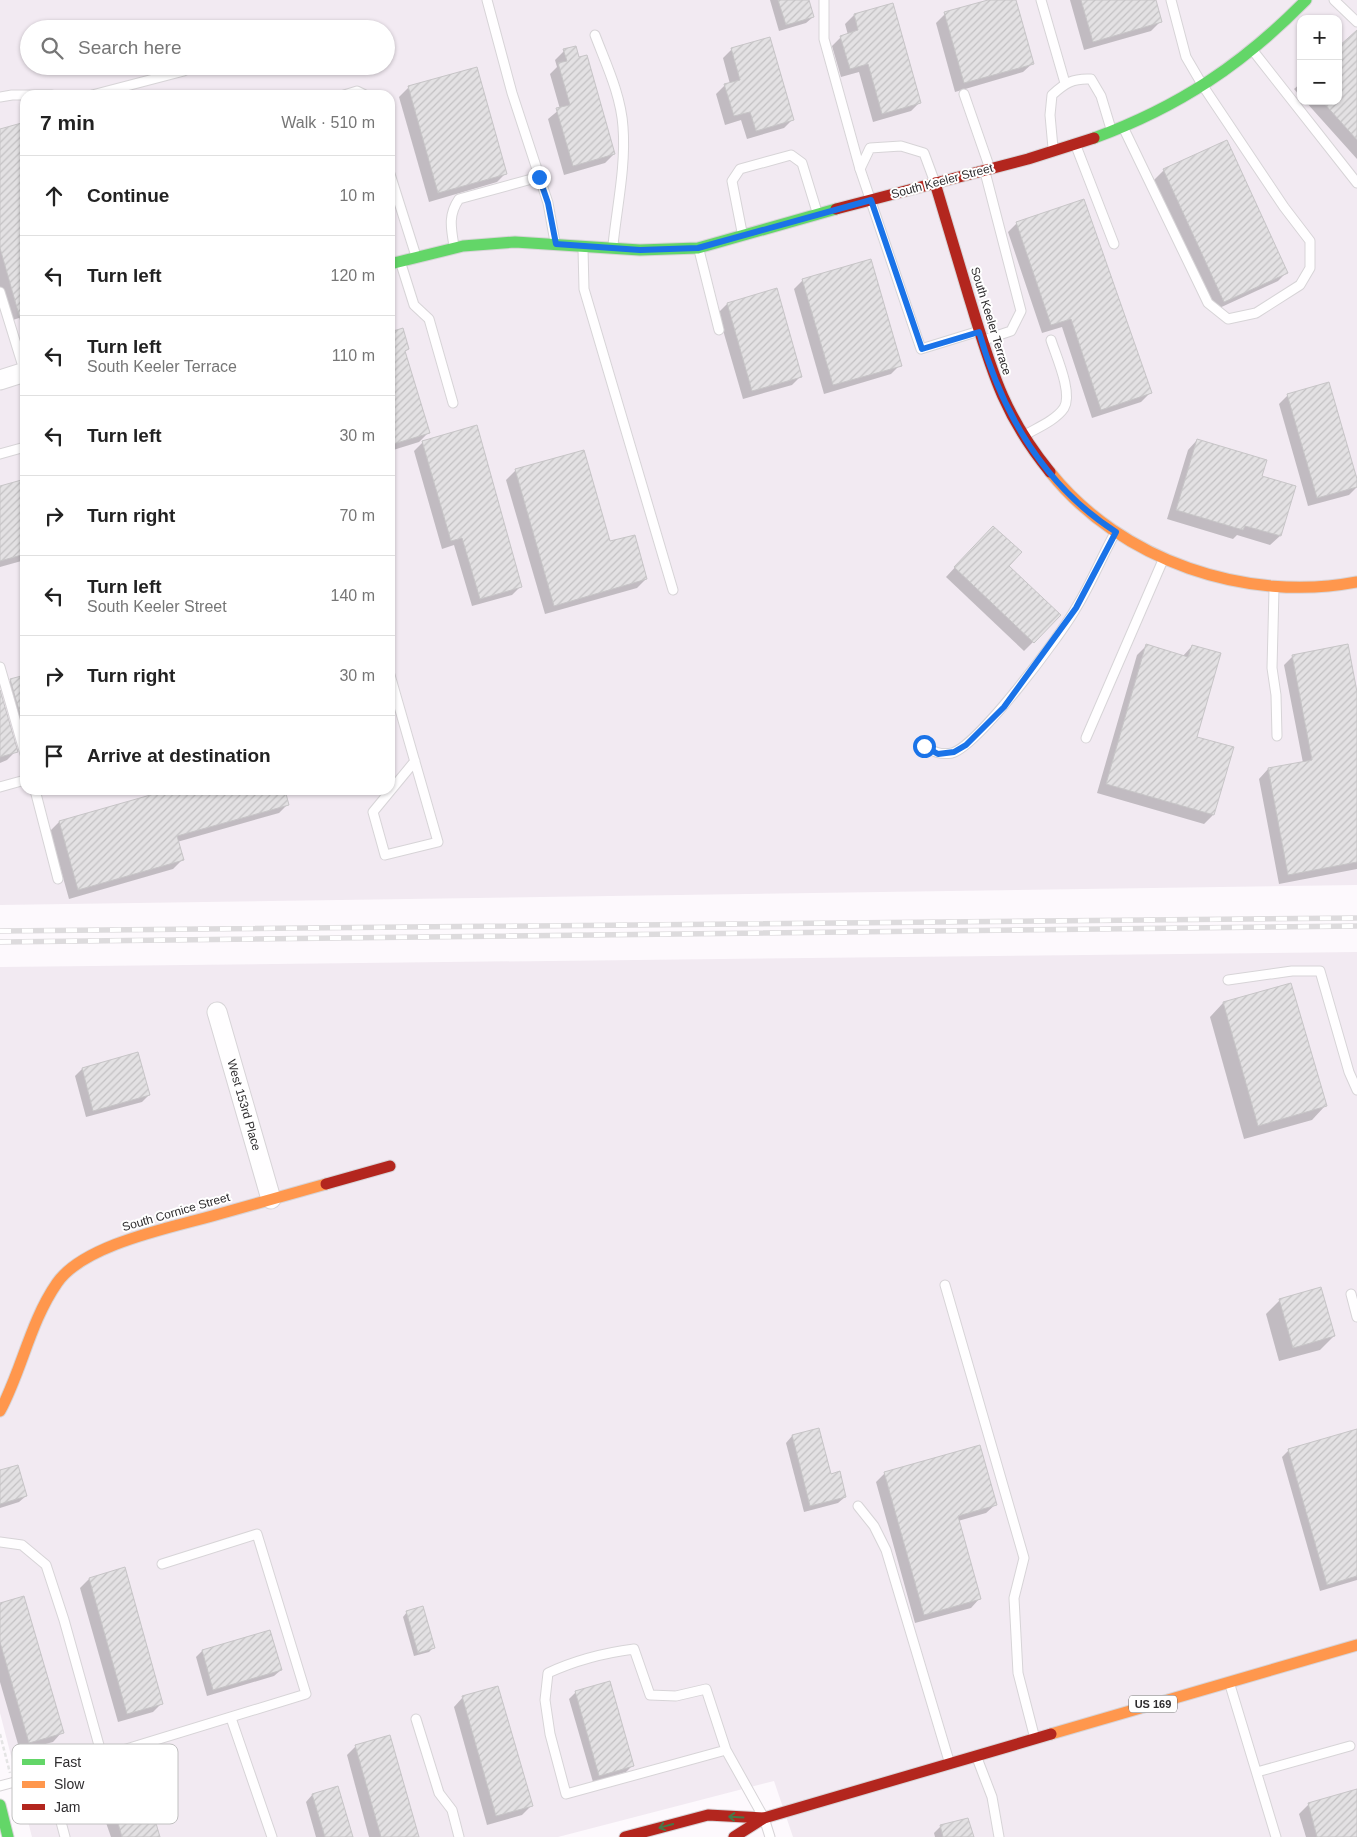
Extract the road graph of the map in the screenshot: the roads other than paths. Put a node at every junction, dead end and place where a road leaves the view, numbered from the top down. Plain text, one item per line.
1 (487, 0) edge
2 (824, 0) edge
3 (1041, 0) edge
4 (1171, 0) edge
5 (1306, 0) edge
6 (1334, 0) edge
7 (1357, 22) edge
8 (596, 35) dead end
9 (1252, 50) junction
10 (169, 75) edge
11 (1065, 83) junction
12 (1203, 86) junction
13 (111, 90) edge
14 (964, 94) dead end
15 (20, 95) edge
16 (0, 97) edge
17 (1123, 127) junction
18 (1112, 131) junction
19 (1075, 144) junction
20 (1054, 151) junction
21 (860, 169) junction
22 (987, 170) junction
23 (539, 177) junction
24 (934, 183) junction
25 (1357, 183) edge
26 (395, 190) edge
27 (871, 200) junction
28 (818, 214) junction
29 (743, 235) junction
30 (556, 244) junction
31 (1114, 244) dead end
32 (582, 246) junction
33 (454, 248) junction
34 (613, 248) junction
35 (698, 248) junction
36 (416, 256) junction
37 (395, 263) edge
38 (0, 292) edge
39 (719, 330) dead end
40 (980, 336) junction
41 (1051, 340) dead end
42 (20, 356) edge
43 (20, 374) edge
44 (0, 380) edge
45 (453, 403) dead end
46 (1023, 437) junction
47 (20, 448) edge
48 (0, 454) edge
49 (1116, 532) junction
50 (1164, 559) junction
51 (1357, 582) edge
52 (1274, 586) junction
53 (673, 590) dead end
54 (0, 667) edge
55 (395, 692) edge
56 (1277, 736) dead end
57 (20, 737) edge
58 (1086, 738) dead end
59 (924, 746) dead end
60 (415, 761) junction
61 (20, 781) edge
62 (395, 785) edge
63 (0, 787) edge
64 (36, 795) edge
65 (387, 795) edge
66 (58, 879) dead end
67 (1228, 980) dead end
68 (217, 1012) dead end
69 (1357, 1090) edge
70 (390, 1166) dead end
71 (271, 1199) junction
72 (945, 1285) dead end
73 (1351, 1294) dead end
74 (1357, 1318) edge
75 (0, 1411) edge
76 (858, 1506) dead end
77 (0, 1542) edge
78 (162, 1564) dead end
79 (1357, 1645) edge
80 (1229, 1682) junction
81 (231, 1718) junction
82 (416, 1719) dead end
83 (1035, 1738) junction
84 (99, 1744) edge
85 (143, 1744) edge
86 (1350, 1746) dead end
87 (726, 1750) junction
88 (976, 1756) junction
89 (949, 1764) junction
90 (1257, 1772) junction
91 (0, 1806) edge
92 (764, 1818) junction
93 (62, 1824) edge
94 (8, 1837) edge
95 (65, 1837) edge
96 (272, 1837) edge
97 (459, 1837) edge
98 (625, 1837) edge
99 (734, 1837) edge
100 (770, 1837) edge
101 (999, 1837) edge
102 (1276, 1837) edge

1 - 23 lane
2 - 21 lane
3 - 11 lane
4 - 12 lane
5 - 9 main road, South Keeler Street
6 - 7 lane
8 - 34 lane
9 - 12 main road, South Keeler Street
9 - 25 lane
10 - 13 lane
11 - 18 lane
11 - 20 lane
12 - 17 main road, South Keeler Street
12 - 17 lane
14 - 22 lane
15 - 16 lane
17 - 18 main road, South Keeler Street
18 - 19 main road, South Keeler Street
19 - 20 main road, South Keeler Street
19 - 31 lane
20 - 22 main road, South Keeler Street
21 - 24 lane
21 - 27 lane
22 - 24 main road, South Keeler Street
22 - 40 lane
23 - 30 lane
23 - 33 lane
24 - 27 main road, South Keeler Street
24 - 40 main road, South Keeler Terrace
26 - 36 lane
27 - 28 main road, South Keeler Street
27 - 40 lane
28 - 29 main road, South Keeler Street
28 - 29 lane
29 - 35 main road, South Keeler Street
30 - 32 main road, South Keeler Street
30 - 33 main road, South Keeler Street
32 - 34 main road, South Keeler Street
32 - 53 lane
33 - 36 main road, South Keeler Street
34 - 35 main road, South Keeler Street
35 - 39 lane
36 - 37 main road, South Keeler Street
37 - 45 lane
38 - 42 lane
40 - 46 main road, South Keeler Terrace
41 - 46 lane
43 - 44 street
46 - 49 main road, South Keeler Terrace
47 - 48 lane
49 - 50 main road, South Keeler Terrace
49 - 59 lane
50 - 52 main road, South Keeler Terrace
50 - 58 lane
51 - 52 main road, South Keeler Terrace
52 - 56 lane
54 - 57 lane
55 - 60 lane
60 - 62 lane
60 - 65 lane
61 - 63 lane
64 - 66 lane
67 - 69 lane
68 - 71 street, West 153rd Place
70 - 71 main road, South Cornice Street
71 - 75 main road, South Cornice Street
72 - 83 lane
73 - 74 lane
76 - 89 lane
77 - 84 lane
78 - 81 lane
79 - 80 main road, US 169
80 - 83 main road, US 169
80 - 90 lane
81 - 85 lane
81 - 96 lane
82 - 97 lane
83 - 88 main road, US 169
86 - 90 lane
87 - 87 lane
87 - 92 lane
88 - 89 main road, US 169
88 - 101 lane
89 - 92 main road, US 169
90 - 102 lane
91 - 94 main road
92 -> 98 main road, US 169
92 - 99 main road, US 169
92 - 100 lane
93 - 95 lane

